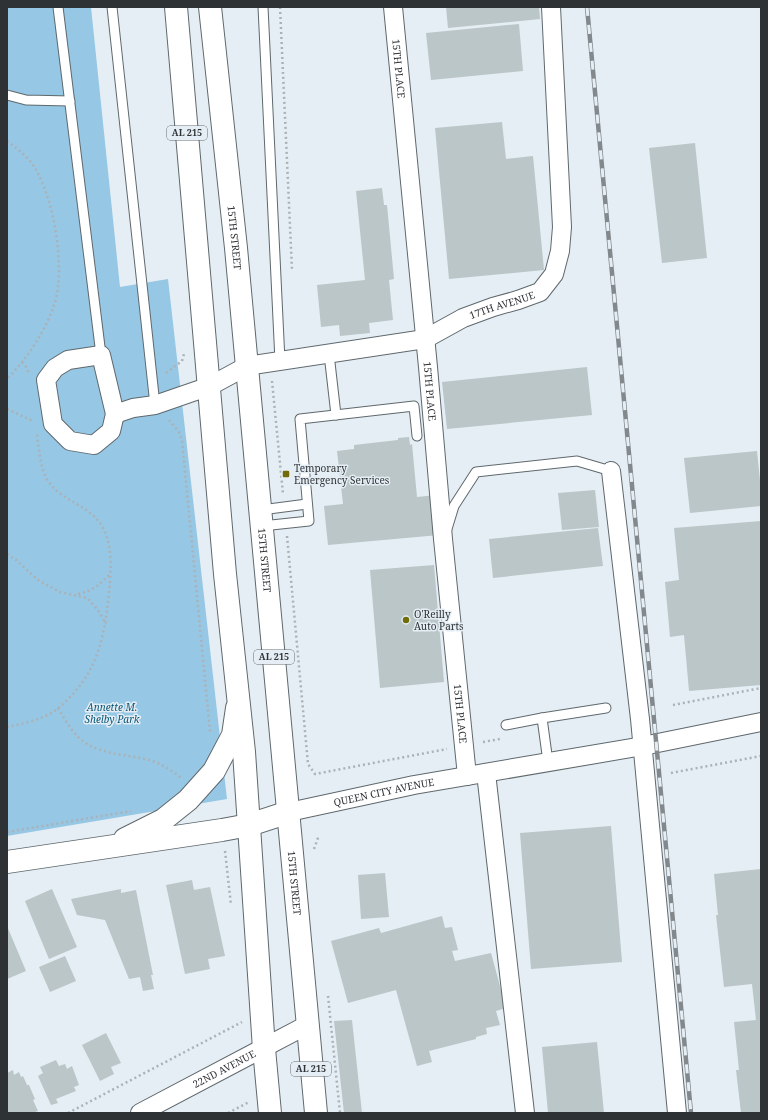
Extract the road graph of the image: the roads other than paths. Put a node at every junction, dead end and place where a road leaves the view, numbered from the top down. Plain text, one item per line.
1 (58, 7) edge
2 (112, 7) edge
3 (176, 7) edge
4 (210, 7) edge
5 (263, 7) edge
6 (393, 7) edge
7 (551, 7) edge
8 (7, 95) edge
9 (70, 101) junction
10 (425, 340) junction
11 (329, 354) junction
12 (101, 355) junction
13 (275, 362) junction
14 (247, 366) junction
15 (210, 386) junction
16 (160, 403) junction
17 (115, 414) junction
18 (336, 415) junction
19 (417, 436) dead end
20 (611, 471) joint
21 (307, 504) junction
22 (261, 518) junction
23 (443, 539) junction
24 (238, 695) junction
25 (606, 708) dead end
26 (542, 718) junction
27 (761, 722) edge
28 (506, 725) dead end
29 (643, 746) junction
30 (548, 762) junction
31 (486, 773) junction
32 (467, 776) junction
33 (289, 812) junction
34 (249, 825) junction
35 (111, 846) junction
36 (7, 862) edge
37 (307, 1025) junction
38 (256, 1053) junction
39 (261, 1110) edge
40 (140, 1113) edge
41 (316, 1113) edge
42 (525, 1113) edge
43 (677, 1113) edge

1 - 9 lane
2 - 16 lane
3 - 15 main road, AL 215
4 - 14 main road, 15TH STREET / AL 215
5 - 13 lane
6 - 10 street, 15TH PLACE
7 - 10 street, 17TH AVENUE
8 - 9 lane
9 - 12 lane
10 - 11 street, 17TH AVENUE
10 - 23 street, 15TH PLACE
11 - 13 street, 17TH AVENUE
11 - 18 lane
12 - 17 street
12 - 17 street
13 - 14 street, 17TH AVENUE
14 - 15 street, 17TH AVENUE
14 - 22 main road, 15TH STREET / AL 215
15 - 16 street, 17TH AVENUE
15 - 24 main road, AL 215
16 - 17 street, 17TH AVENUE
18 - 19 lane
18 - 21 lane
20 - 23 lane
20 - 29 street
21 - 22 lane
21 - 22 lane
22 - 33 main road, 15TH STREET / AL 215
23 - 32 street, 15TH PLACE
24 - 34 main road, AL 215
24 - 35 main road
25 - 26 lane
26 - 28 lane
26 - 30 lane
27 - 29 street, QUEEN CITY AVENUE
29 - 30 street, QUEEN CITY AVENUE
29 - 43 street
30 - 31 street, QUEEN CITY AVENUE
31 - 32 street, QUEEN CITY AVENUE
31 - 42 street
32 - 33 street, QUEEN CITY AVENUE
33 - 34 main road, QUEEN CITY AVENUE
33 - 37 main road, 15TH STREET / AL 215
34 - 35 main road, QUEEN CITY AVENUE
34 - 38 main road, AL 215
35 - 36 main road, QUEEN CITY AVENUE
37 - 38 street, 22ND AVENUE
37 - 41 main road, 15TH STREET / AL 215
38 - 39 main road, AL 215
38 - 40 street, 22ND AVENUE

